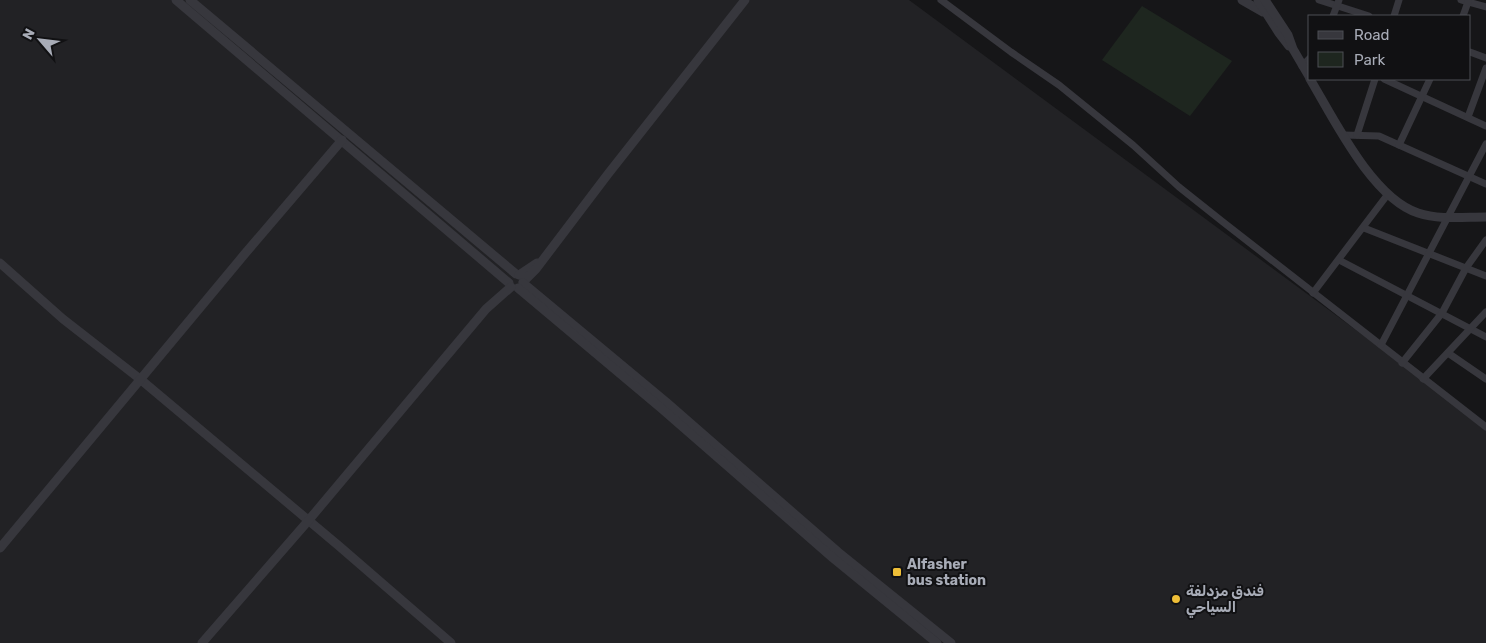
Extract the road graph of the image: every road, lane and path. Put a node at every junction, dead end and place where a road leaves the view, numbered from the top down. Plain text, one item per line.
1 (176, 0) edge
2 (190, 0) edge
3 (745, 0) edge
4 (941, 0) edge
5 (1242, 0) edge
6 (1258, 0) edge
7 (1266, 0) edge
8 (1318, 0) edge
9 (1399, 0) edge
10 (1469, 1) edge
11 (1338, 3) edge
12 (1486, 7) edge
13 (1266, 14) junction
14 (1333, 15) edge
15 (1367, 15) edge
16 (1394, 15) edge
17 (1463, 15) edge
18 (1293, 49) junction
19 (1471, 52) edge
20 (1486, 58) edge
21 (1308, 60) edge
22 (1302, 66) junction
23 (1486, 68) edge
24 (1308, 75) edge
25 (1311, 80) edge
26 (1375, 80) edge
27 (1386, 80) edge
28 (1430, 80) edge
29 (1422, 96) junction
30 (1468, 117) junction
31 (1486, 126) edge
32 (1356, 134) junction
33 (1344, 135) junction
34 (342, 140) junction
35 (1486, 144) edge
36 (1399, 145) junction
37 (1470, 178) junction
38 (1486, 184) edge
39 (1388, 194) junction
40 (1447, 217) junction
41 (1486, 217) edge
42 (1364, 228) junction
43 (1486, 240) edge
44 (1428, 254) junction
45 (1339, 260) junction
46 (0, 263) edge
47 (1466, 268) junction
48 (1486, 276) edge
49 (517, 282) junction
50 (1313, 294) junction
51 (1407, 296) junction
52 (1486, 312) edge
53 (1442, 313) junction
54 (1471, 328) junction
55 (1486, 337) edge
56 (1381, 345) junction
57 (1448, 353) junction
58 (1402, 363) junction
59 (140, 379) junction
60 (1422, 379) junction
61 (1486, 379) edge
62 (1486, 427) edge
63 (308, 521) junction
64 (0, 548) edge
65 (863, 577) junction
66 (202, 643) edge
67 (451, 643) edge
68 (937, 643) edge
69 (951, 643) edge

1 - 34 street
2 - 49 street
3 - 49 street
4 - 50 street
5 - 13 street
6 - 13 street
7 - 18 street
8 - 11 street
9 - 16 street
10 - 12 street
10 - 17 street
11 - 14 street
11 - 15 street
13 - 18 street
18 - 22 street
19 - 20 street
21 - 22 street
22 - 24 street
23 - 30 street
25 - 33 street
26 - 32 street
27 - 29 street
28 - 29 street
29 - 30 street
29 - 36 street
30 - 31 street
32 - 33 street
32 - 36 street
33 - 39 street
34 - 49 street
34 - 59 street
35 - 37 street
36 - 37 street
37 - 38 street
37 - 40 street
39 - 40 street
39 - 42 street
40 - 41 street
40 - 44 street
42 - 44 street
42 - 45 street
43 - 47 street
44 - 47 street
44 - 51 street
45 - 50 street
45 - 51 street
46 - 59 street
47 - 48 street
47 - 53 street
49 - 63 street
49 - 65 street
50 - 56 street
51 - 53 street
51 - 56 street
52 - 54 street
53 - 54 street
53 - 58 street
54 - 55 street
54 - 57 street
56 - 58 street
57 - 60 street
57 - 61 street
58 - 60 street
59 - 63 street
59 - 64 street
60 - 62 street
63 - 66 street
63 - 67 street
65 - 68 street
65 - 69 street

